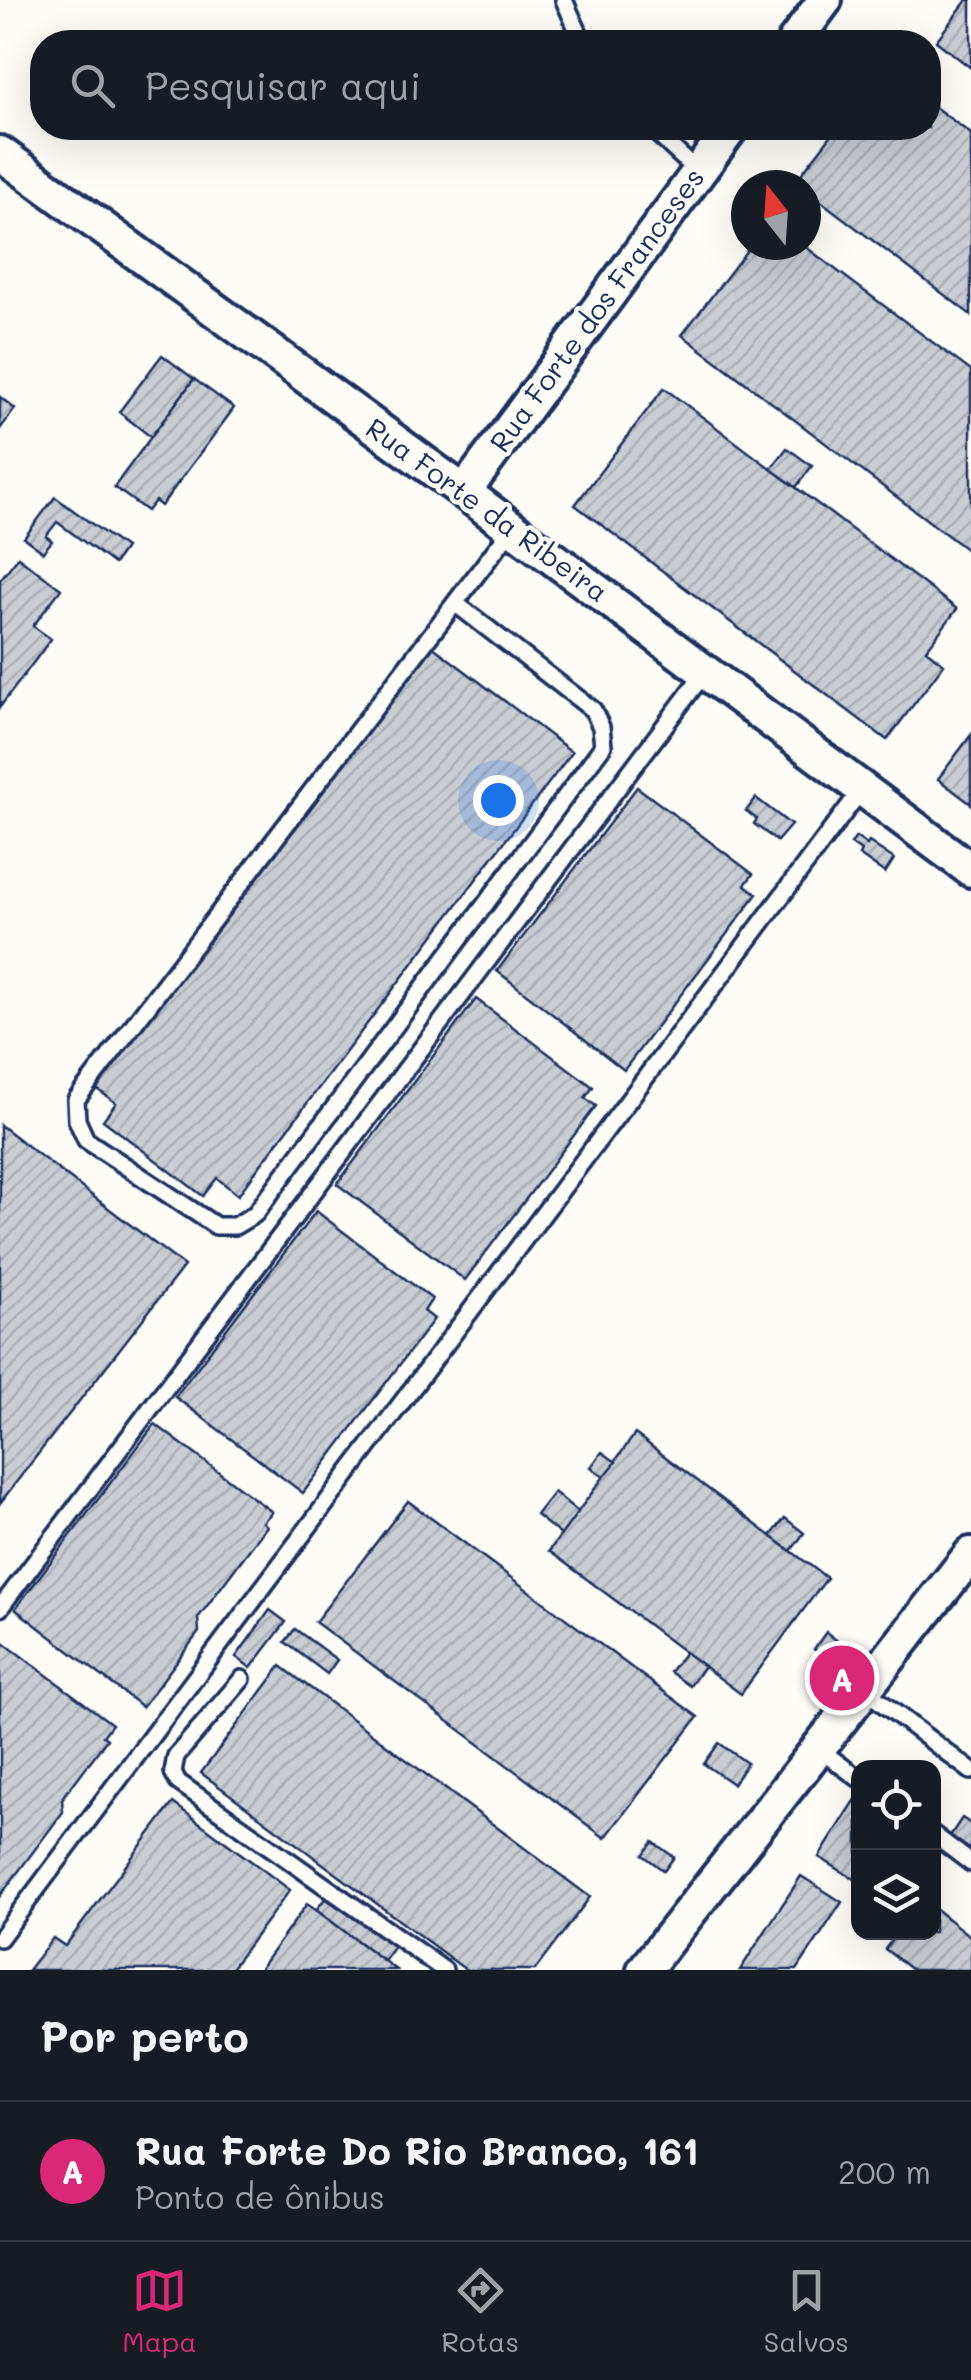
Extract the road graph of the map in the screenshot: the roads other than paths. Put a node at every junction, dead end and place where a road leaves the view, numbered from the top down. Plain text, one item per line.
1 (564, 0) edge
2 (825, 0) edge
3 (578, 30) edge
4 (803, 30) edge
5 (664, 140) edge
6 (722, 140) edge
7 (0, 154) edge
8 (698, 172) junction
9 (464, 492) junction
10 (512, 528) junction
11 (455, 603) junction
12 (705, 672) junction
13 (862, 789) junction
14 (971, 870) edge
15 (971, 1554) edge
16 (0, 1608) edge
17 (242, 1679) dead end
18 (865, 1690) junction
19 (819, 1748) junction
20 (971, 1771) edge
21 (851, 1773) edge
22 (941, 1840) edge
23 (971, 1863) edge
24 (0, 1938) edge
25 (444, 1970) edge
26 (644, 1970) edge

1 - 3 lane
2 - 4 street
5 - 8 lane
6 - 8 street, Rua Forte dos Franceses
7 - 9 street, Rua Forte da Ribeira
8 - 9 street, Rua Forte dos Franceses
9 - 10 street, Rua Forte da Ribeira
10 - 11 lane
10 - 12 street, Rua Forte da Ribeira
11 - 11 lane
12 - 13 street, Rua Forte da Ribeira
12 - 16 lane
13 - 14 street, Rua Forte da Ribeira
13 - 24 lane
15 - 18 street
17 - 25 lane
18 - 19 street
18 - 20 lane
19 - 21 lane
19 - 26 street
22 - 23 lane

